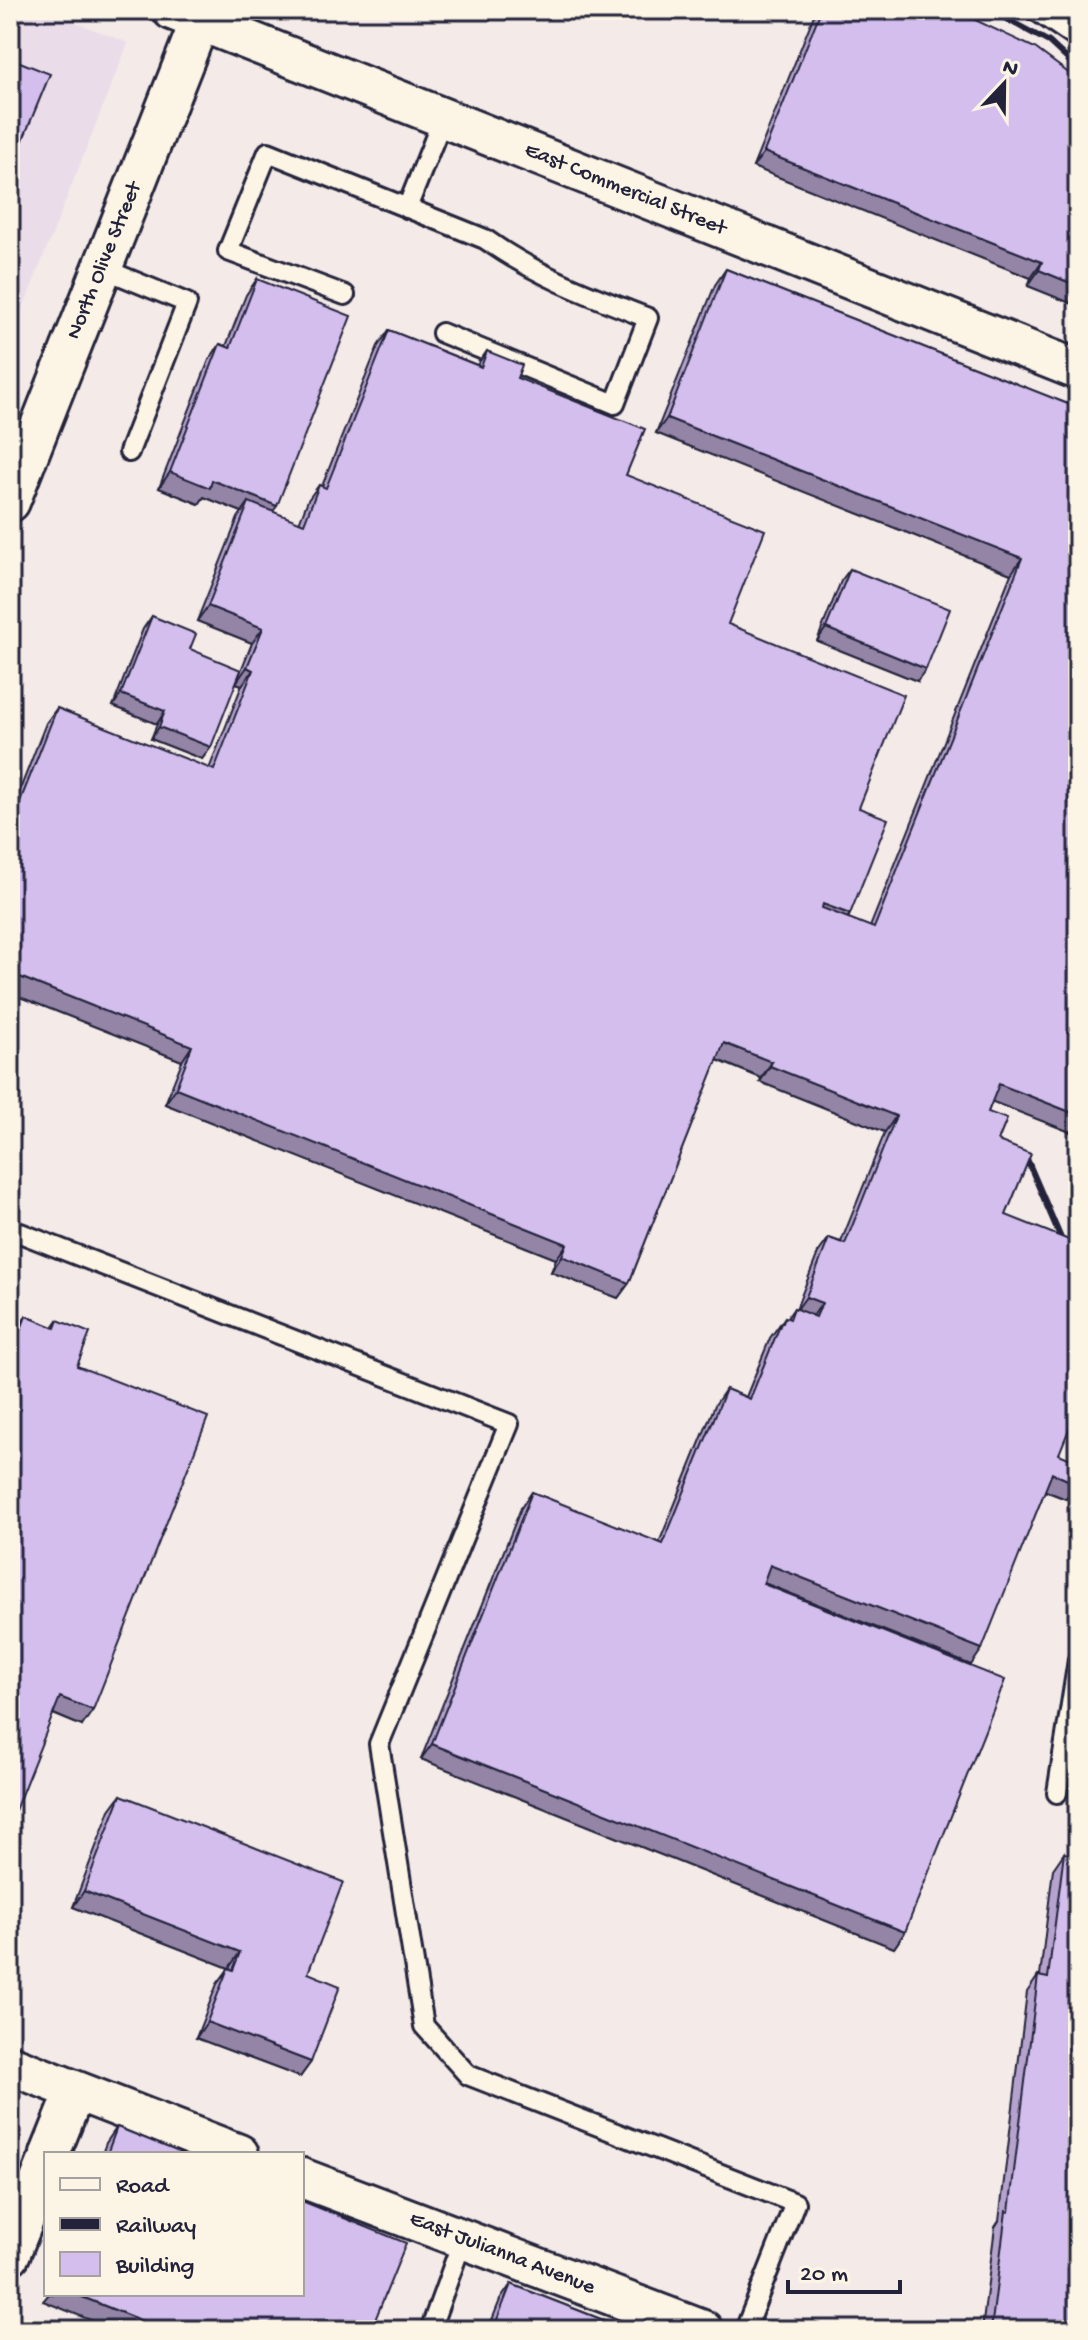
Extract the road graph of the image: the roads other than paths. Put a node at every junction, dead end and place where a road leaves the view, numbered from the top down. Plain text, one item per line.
1 (1035, 10) edge
2 (186, 16) edge
3 (1078, 39) edge
4 (443, 118) junction
5 (407, 208) junction
6 (102, 268) junction
7 (345, 295) dead end
8 (442, 333) dead end
9 (1078, 370) edge
10 (129, 452) dead end
11 (10, 502) edge
12 (10, 1229) edge
13 (1078, 1660) edge
14 (1057, 1793) dead end
15 (10, 2065) edge
16 (75, 2092) junction
17 (51, 2152) edge
18 (234, 2152) edge
19 (44, 2170) edge
20 (304, 2179) edge
21 (463, 2239) junction
22 (10, 2255) edge
23 (430, 2330) edge
24 (703, 2330) edge
25 (745, 2330) edge

1 - 3 lane
2 - 4 street, East Commercial Street
2 - 6 street, North Olive Street
4 - 5 lane
4 - 9 street, East Commercial Street
5 - 7 lane
5 - 8 lane
6 - 10 lane
6 - 11 street, North Olive Street
12 - 25 lane
13 - 14 lane
15 - 16 street
16 - 17 street
16 - 18 street
19 - 22 street
20 - 21 street, East Julianna Avenue
21 - 23 lane
21 - 24 street, East Julianna Avenue

